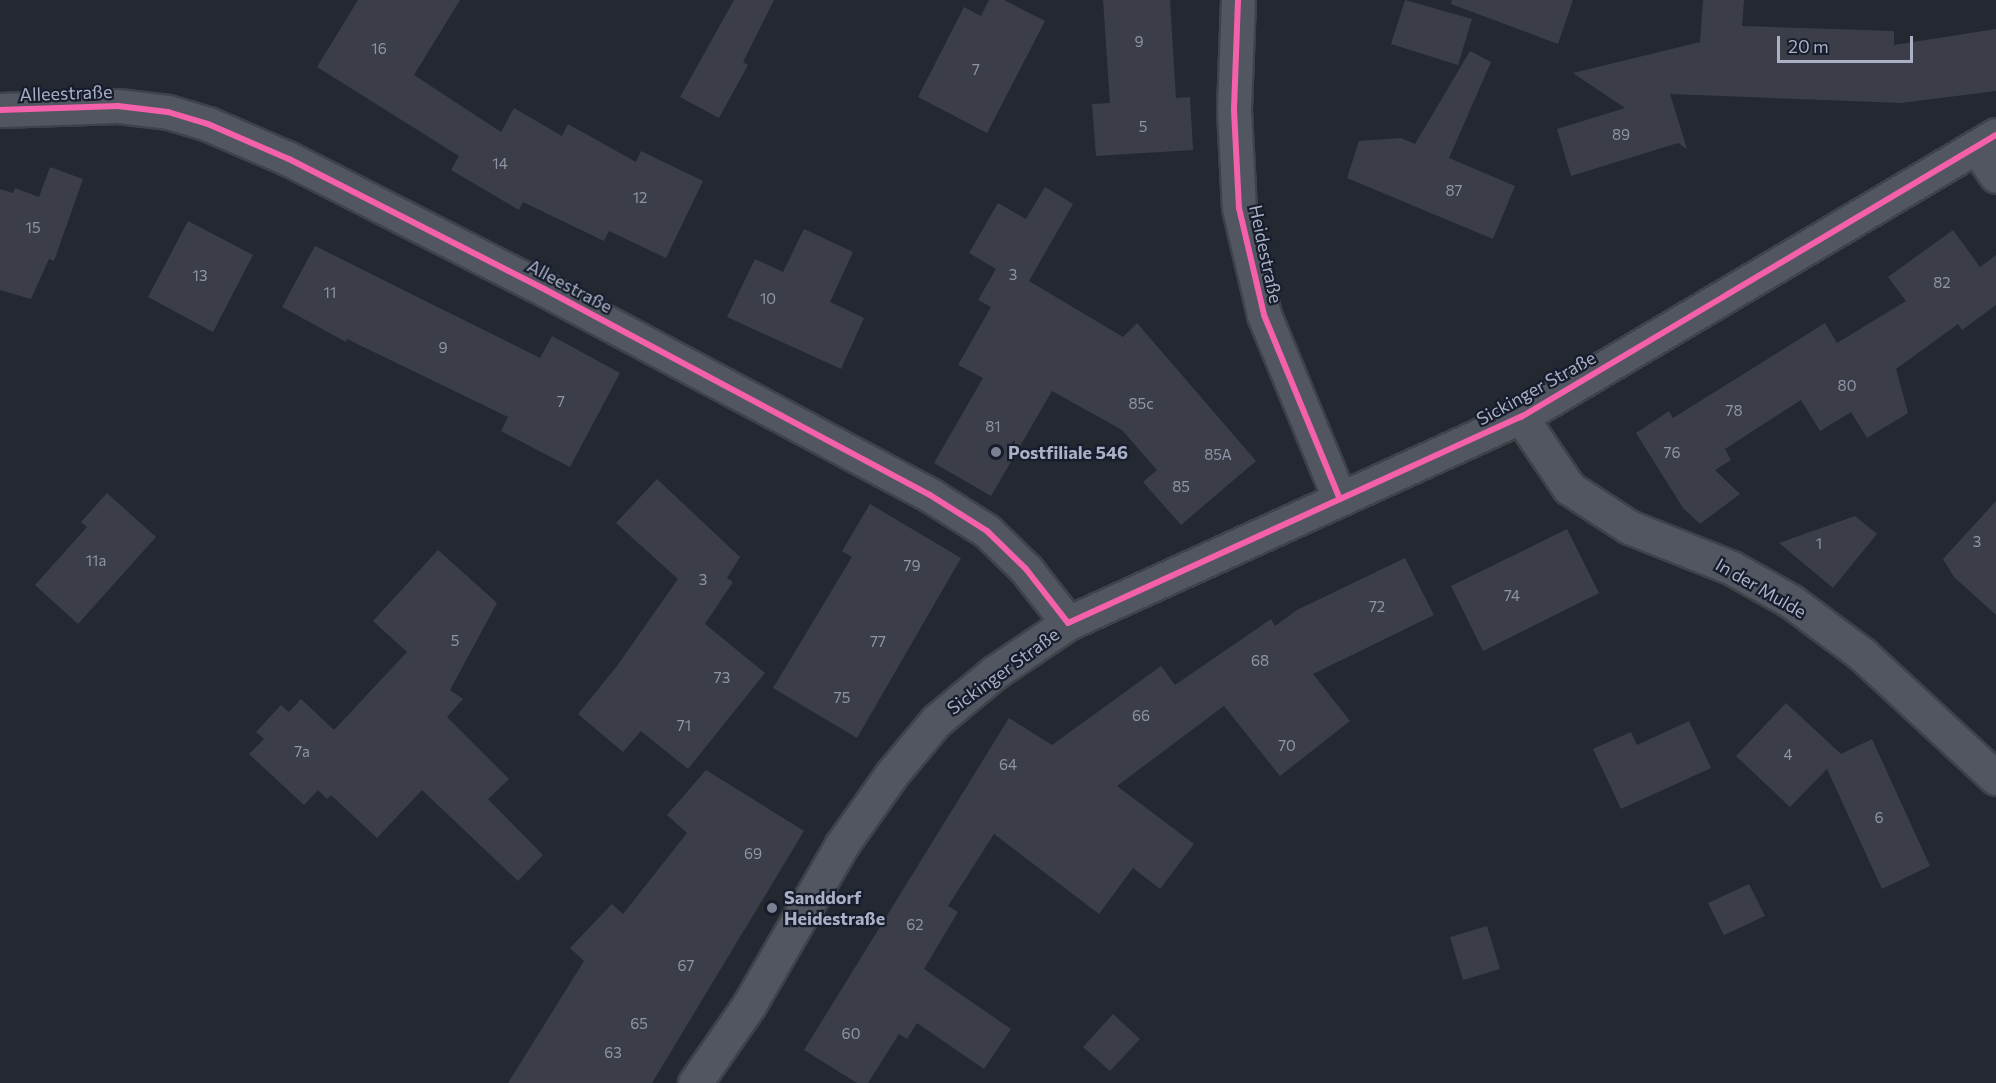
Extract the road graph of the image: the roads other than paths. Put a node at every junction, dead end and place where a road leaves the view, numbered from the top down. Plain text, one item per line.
1 (1238, 0) edge
2 (0, 110) edge
3 (1986, 141) edge
4 (1996, 176) edge
5 (1521, 417) junction
6 (1340, 499) junction
7 (1068, 623) junction
8 (1996, 778) edge
9 (695, 1083) edge

1 - 6 street, Heidestraße
2 - 7 street, Alleestraße
3 - 4 street
3 - 5 street, Sickinger Straße
5 - 6 street, Sickinger Straße
5 - 8 street, In der Mulde
6 - 7 street, Sickinger Straße
7 - 9 street, Sickinger Straße

